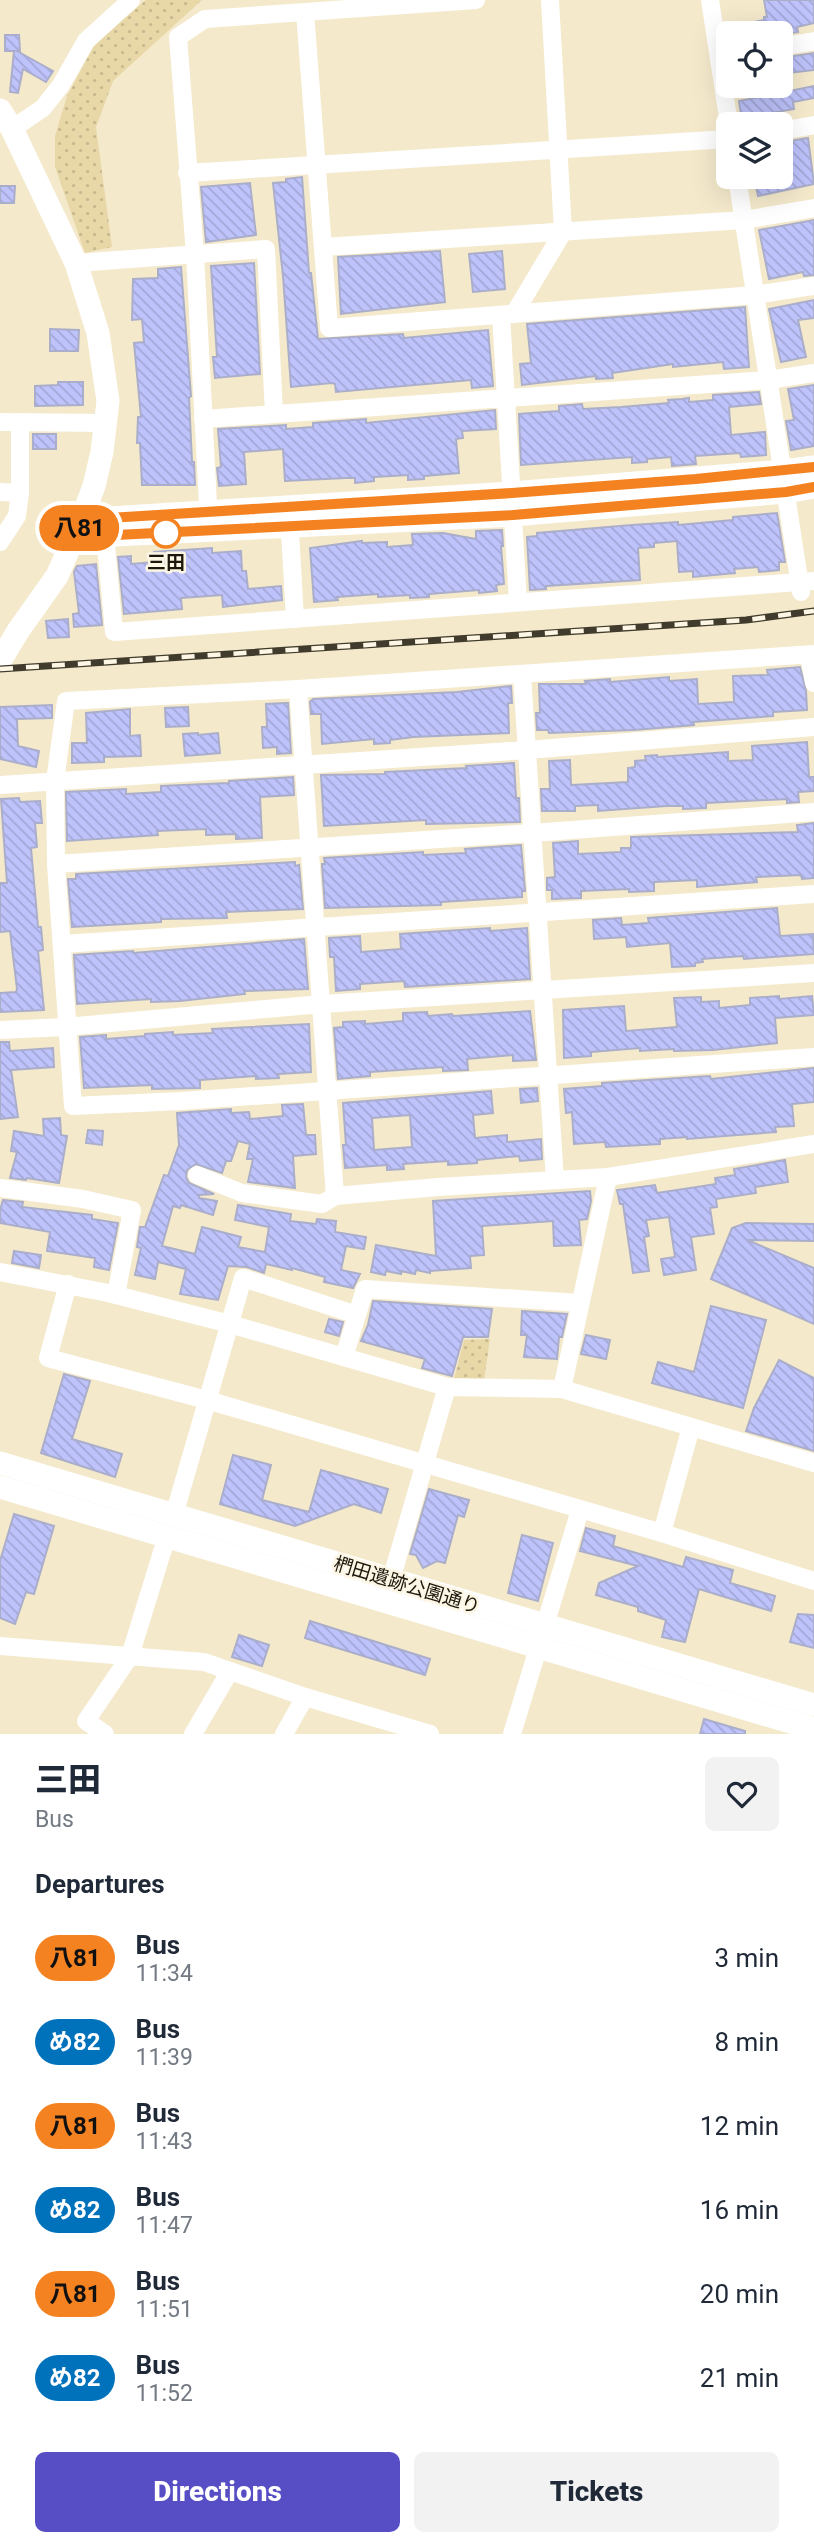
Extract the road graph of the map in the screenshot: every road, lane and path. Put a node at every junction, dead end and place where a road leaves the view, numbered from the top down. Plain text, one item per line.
1 (131, 0) edge
2 (476, 0) edge
3 (550, 0) edge
4 (710, 0) edge
5 (305, 12) junction
6 (716, 26) edge
7 (814, 41) edge
8 (793, 45) edge
9 (6, 120) edge
10 (814, 125) edge
11 (793, 129) edge
12 (716, 140) edge
13 (559, 149) junction
14 (316, 166) junction
15 (187, 173) junction
16 (739, 189) edge
17 (814, 208) edge
18 (744, 220) junction
19 (564, 232) junction
20 (323, 247) junction
21 (195, 254) junction
22 (76, 263) junction
23 (814, 286) edge
24 (755, 295) junction
25 (507, 314) junction
26 (814, 373) edge
27 (769, 380) junction
28 (506, 397) junction
29 (274, 414) junction
30 (202, 419) junction
31 (0, 422) edge
32 (20, 422) junction
33 (107, 423) junction
34 (814, 467) edge
35 (784, 482) junction
36 (814, 487) edge
37 (0, 492) edge
38 (20, 493) junction
39 (513, 504) junction
40 (289, 517) junction
41 (209, 521) junction
42 (78, 528) junction
43 (105, 535) junction
44 (0, 542) edge
45 (805, 586) edge
46 (518, 602) junction
47 (295, 619) junction
48 (2, 646) edge
49 (812, 654) edge
50 (522, 675) junction
51 (814, 683) edge
52 (299, 689) junction
53 (814, 727) edge
54 (527, 750) junction
55 (304, 765) junction
56 (55, 781) junction
57 (0, 785) edge
58 (814, 811) edge
59 (532, 833) junction
60 (310, 847) junction
61 (56, 864) junction
62 (814, 894) edge
63 (537, 914) junction
64 (316, 928) junction
65 (63, 944) junction
66 (814, 974) edge
67 (542, 990) junction
68 (321, 1004) junction
69 (65, 1027) junction
70 (0, 1030) edge
71 (814, 1057) edge
72 (548, 1076) junction
73 (328, 1091) junction
74 (814, 1144) edge
75 (197, 1175) dead end
76 (608, 1177) junction
77 (555, 1180) junction
78 (0, 1188) edge
79 (335, 1196) junction
80 (0, 1272) edge
81 (68, 1284) junction
82 (116, 1295) junction
83 (580, 1303) junction
84 (357, 1315) junction
85 (230, 1324) junction
86 (344, 1357) junction
87 (447, 1387) junction
88 (562, 1390) junction
89 (206, 1400) junction
90 (691, 1427) junction
91 (0, 1463) edge
92 (814, 1463) edge
93 (425, 1466) junction
94 (0, 1486) edge
95 (580, 1510) junction
96 (170, 1526) junction
97 (662, 1533) junction
98 (391, 1580) junction
99 (814, 1581) edge
100 (541, 1637) junction
101 (0, 1646) edge
102 (130, 1656) junction
103 (230, 1671) junction
104 (306, 1696) junction
105 (814, 1705) edge
106 (814, 1729) edge
107 (410, 1731) edge
108 (105, 1734) edge
109 (193, 1734) edge
110 (284, 1734) edge
111 (430, 1734) edge
112 (512, 1734) edge

1 - 9 street
2 - 5 street
3 - 13 street
4 - 6 street
5 - 14 street
5 - 15 street
7 - 8 street
9 - 22 street
10 - 11 street
12 - 13 street
13 - 14 street
13 - 19 street
14 - 15 street
14 - 20 street
15 - 21 street
16 - 18 street
17 - 18 street
18 - 19 street
18 - 24 street
19 - 20 street
19 - 25 street
20 - 25 street
21 - 22 street
21 - 29 street
21 - 30 street
22 - 33 street
23 - 24 street
24 - 25 street
24 - 27 street
25 - 28 street
26 - 27 street
27 - 28 street
27 - 35 street
28 - 29 street
28 - 39 street
29 - 30 street
30 - 41 street
31 - 32 street
32 - 33 street
32 - 38 street
33 - 42 street
34 - 35 street
35 - 36 street
35 - 39 street
35 - 45 street
37 - 38 street
38 - 44 street
39 - 40 street
39 - 46 street
40 - 41 street
40 - 47 street
41 - 42 street
41 - 43 street
42 - 43 street
42 - 48 street
43 - 47 street
45 - 46 street
46 - 47 street
49 - 50 street
49 - 51 street
50 - 52 street
50 - 54 street
52 - 55 street
52 - 56 street
53 - 54 street
54 - 55 street
54 - 59 street
55 - 56 street
55 - 60 street
56 - 57 street
56 - 61 street
58 - 59 street
59 - 60 street
59 - 63 street
60 - 61 street
60 - 64 street
61 - 65 street
62 - 63 street
63 - 64 street
63 - 67 street
64 - 65 street
64 - 68 street
65 - 69 street
66 - 67 street
67 - 68 street
67 - 72 street
68 - 69 street
68 - 73 street
69 - 70 street
69 - 73 street
71 - 72 street
72 - 73 street
72 - 77 street
73 - 79 street
74 - 76 street
75 - 79 street
76 - 77 street
76 - 83 street
77 - 79 street
78 - 82 street
80 - 81 street
81 - 82 street
81 - 89 street
82 - 85 street
83 - 84 street
83 - 88 street
84 - 85 street
84 - 86 street
85 - 86 street
85 - 89 street
86 - 87 street
87 - 88 street
87 - 93 street
88 - 90 street
89 - 93 street
89 - 96 street
90 - 92 street
90 - 97 street
91 - 96 street, 椚田遺跡公園通り
93 - 95 street
93 - 98 street
94 - 96 street, 椚田遺跡公園通り
95 - 97 street
95 - 100 street
96 - 98 street, 椚田遺跡公園通り
96 - 100 street, 椚田遺跡公園通り
96 - 102 street
97 - 99 street
98 - 100 street, 椚田遺跡公園通り
100 - 105 street, 椚田遺跡公園通り
100 - 106 street, 椚田遺跡公園通り
100 - 112 street
101 - 102 street
102 - 103 street
102 - 108 street
103 - 104 street
103 - 109 street
104 - 107 street
104 - 110 street
107 - 111 street

